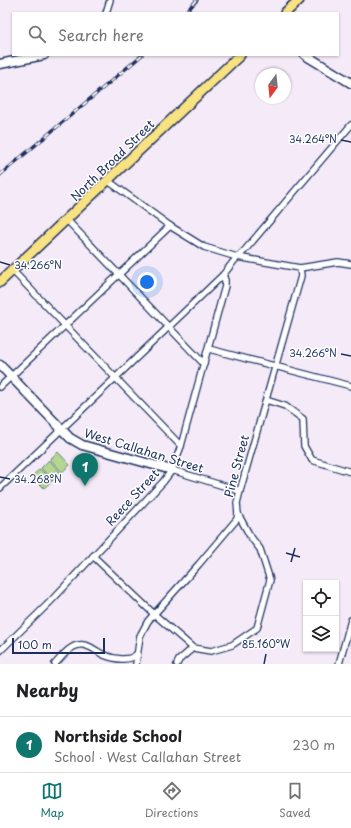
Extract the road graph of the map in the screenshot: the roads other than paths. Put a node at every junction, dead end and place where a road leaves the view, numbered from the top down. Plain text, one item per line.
1 (110, 0) edge
2 (299, 0) edge
3 (106, 12) edge
4 (286, 12) edge
5 (39, 56) edge
6 (239, 56) edge
7 (307, 56) edge
8 (0, 64) edge
9 (351, 83) edge
10 (351, 125) edge
11 (107, 180) junction
12 (66, 220) junction
13 (170, 226) junction
14 (237, 257) junction
15 (351, 264) edge
16 (300, 268) junction
17 (12, 270) junction
18 (119, 274) junction
19 (223, 275) junction
20 (0, 282) edge
21 (65, 326) junction
22 (168, 327) junction
23 (209, 349) junction
24 (204, 364) junction
25 (0, 365) edge
26 (275, 366) junction
27 (11, 377) junction
28 (115, 378) junction
29 (351, 386) edge
30 (0, 387) edge
31 (266, 400) junction
32 (62, 430) junction
33 (181, 446) junction
34 (172, 470) junction
35 (351, 472) edge
36 (0, 488) edge
37 (240, 491) junction
38 (238, 514) junction
39 (92, 556) junction
40 (154, 614) junction
41 (351, 620) edge
42 (193, 648) junction
43 (0, 651) edge
44 (137, 654) junction
45 (55, 664) edge
46 (136, 664) edge
47 (177, 664) edge
48 (339, 664) edge

1 - 3 street
2 - 4 main road
5 - 8 street
6 - 11 main road, North Broad Street
7 - 9 street
10 - 14 street
11 - 12 main road, North Broad Street
11 - 13 street
12 - 17 main road, North Broad Street
12 - 18 street
13 - 14 street
13 - 18 street
14 - 16 street
14 - 19 street
15 - 16 street
16 - 26 street, Pine Street
17 - 20 main road, North Broad Street
17 - 21 street
18 - 21 street
18 - 22 street
19 - 22 street
19 - 23 street, Reece Street
21 - 27 street
21 - 28 street
22 - 24 street
22 - 28 street
23 - 24 street, Reece Street
23 - 26 street
24 - 33 street, Reece Street
25 - 27 street, West Callahan Street
26 - 29 street
26 - 31 street, Pine Street
27 - 30 street
27 - 32 street, West Callahan Street
28 - 32 street
28 - 33 street
31 - 35 street
31 - 37 street, Pine Street
32 - 34 street, West Callahan Street
32 - 36 street
33 - 34 street, Reece Street
34 - 37 street, West Callahan Street
34 - 39 street, Reece Street
37 - 38 street, Pine Street
38 - 40 street, Pine Street
38 - 42 street
39 - 40 street
39 - 43 street, Reece Street
40 - 42 street
40 - 44 street, Pine Street
41 - 48 street
42 - 47 street
44 - 45 street
44 - 46 street, Pine Street

